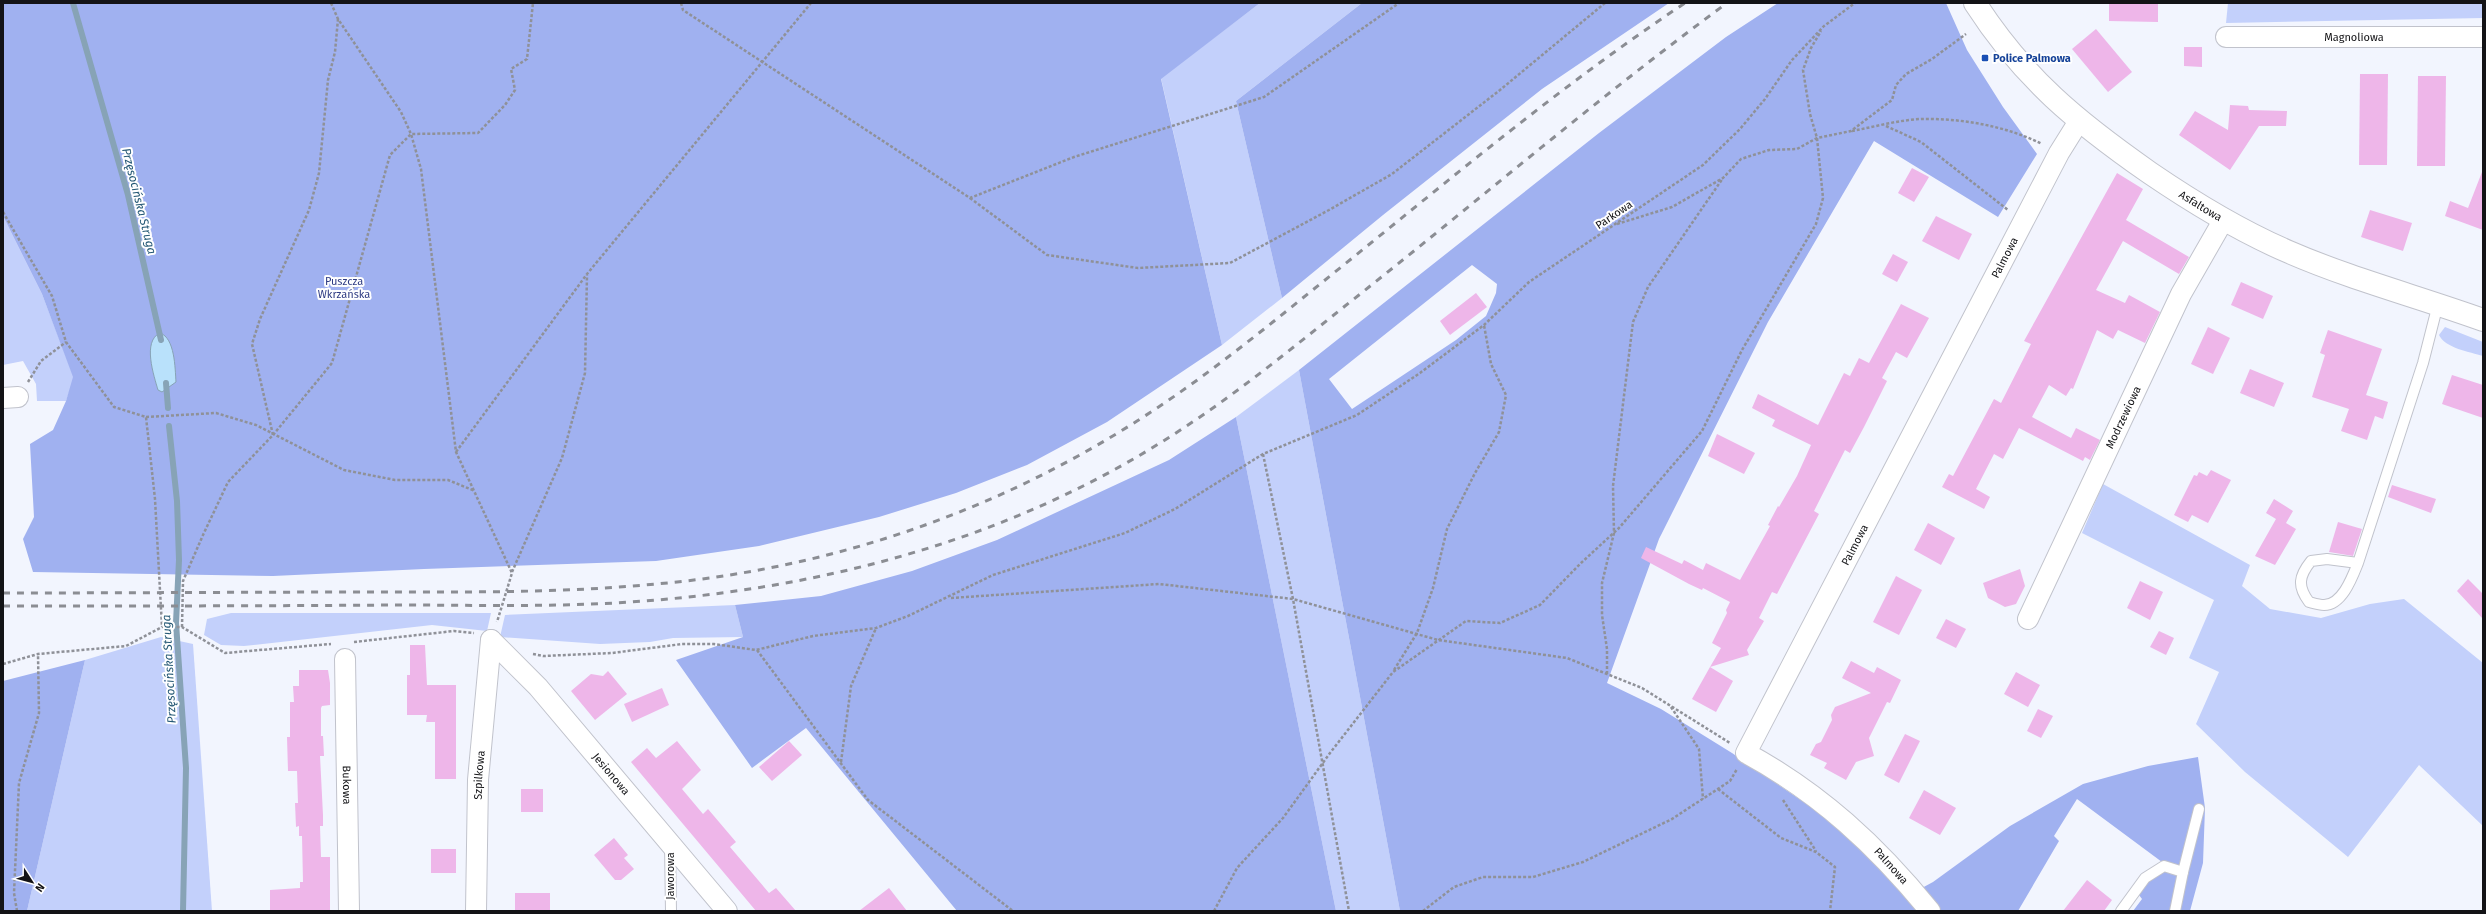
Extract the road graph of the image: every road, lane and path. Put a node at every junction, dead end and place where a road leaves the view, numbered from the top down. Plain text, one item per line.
1 (331, 3) edge
2 (533, 3) edge
3 (681, 3) edge
4 (811, 3) edge
5 (1399, 3) edge
6 (1605, 3) edge
7 (1855, 3) edge
8 (1975, 3) edge
9 (338, 19) junction
10 (1824, 26) junction
11 (1966, 34) dead end
12 (2226, 37) dead end
13 (2483, 37) edge
14 (763, 62) junction
15 (2079, 121) junction
16 (1886, 125) junction
17 (1851, 131) junction
18 (411, 134) junction
19 (1817, 138) junction
20 (2047, 146) dead end
21 (1723, 178) junction
22 (970, 198) junction
23 (3, 212) edge
24 (2012, 213) dead end
25 (2224, 219) junction
26 (1614, 225) junction
27 (587, 274) junction
28 (2438, 304) junction
29 (2483, 320) edge
30 (1484, 325) junction
31 (66, 342) junction
32 (10, 398) edge
33 (146, 417) junction
34 (273, 435) junction
35 (456, 452) junction
36 (1263, 454) junction
37 (476, 491) junction
38 (1614, 533) junction
39 (2358, 563) junction
40 (512, 573) junction
41 (949, 598) junction
42 (1293, 599) junction
43 (2028, 619) dead end
44 (162, 627) junction
45 (876, 628) junction
46 (1416, 633) junction
47 (491, 640) junction
48 (1438, 640) junction
49 (756, 650) junction
50 (526, 652) dead end
51 (38, 654) junction
52 (345, 659) dead end
53 (3, 664) edge
54 (1393, 672) junction
55 (1607, 674) junction
56 (1670, 705) junction
57 (1746, 753) junction
58 (1324, 762) junction
59 (840, 763) junction
60 (1718, 789) junction
61 (1703, 799) junction
62 (1783, 799) dead end
63 (2199, 809) dead end
64 (670, 842) junction
65 (1816, 852) junction
66 (2183, 872) junction
67 (18, 911) edge
68 (348, 911) edge
69 (476, 911) edge
70 (670, 911) edge
71 (727, 911) edge
72 (1013, 911) edge
73 (1214, 911) edge
74 (1349, 911) edge
75 (1423, 911) edge
76 (1830, 911) edge
77 (1930, 911) edge
78 (2122, 911) edge
79 (2174, 911) edge

1 - 9 path
2 - 18 path
3 - 14 path
4 - 14 path
5 - 22 path
6 - 22 path
7 - 10 path, Parkowa
8 - 15 street, Asfaltowa
9 - 18 path
9 - 34 path
10 - 19 path
10 - 26 path, Parkowa
11 - 17 path
12 - 13 street, Magnoliowa
14 - 22 path
14 - 27 path
15 - 25 street, Asfaltowa
15 - 57 street, Palmowa
16 - 17 path
16 - 20 path
16 - 24 path
17 - 19 path
18 - 34 path
18 - 35 path
19 - 21 path
19 - 38 path
21 - 26 path
21 - 38 path
23 - 31 path
25 - 28 street, Asfaltowa
25 - 43 street, Modrzewiowa
26 - 30 path, Parkowa
27 - 35 path
27 - 40 path
28 - 29 street, Asfaltowa
28 - 39 lane
30 - 36 path, Parkowa
30 - 46 path
31 - 32 path
31 - 33 path
33 - 34 path
33 - 44 path
34 - 37 path
34 - 44 path
35 - 37 path
36 - 41 path, Parkowa
36 - 42 path
37 - 40 path
38 - 48 path
38 - 55 path
39 - 39 lane
40 - 47 path
41 - 42 path
41 - 45 path
42 - 46 path
42 - 58 path
44 - 51 path
45 - 49 path
45 - 59 path
46 - 48 path
46 - 54 path
47 - 64 street, Jesionowa
47 - 69 street, Szpilkowa
48 - 54 path
48 - 55 path
49 - 50 path
49 - 59 path
51 - 53 path
51 - 67 path
52 - 68 street, Bukowa
54 - 58 path
55 - 56 path
56 - 57 path
56 - 61 path
57 - 60 path
57 - 77 street, Palmowa
58 - 73 path
58 - 74 path
59 - 72 path
60 - 61 path
60 - 65 path
61 - 75 path
62 - 65 path
63 - 66 lane
64 - 70 lane, Jaworowa
64 - 71 street, Jesionowa
65 - 76 path
66 - 78 lane
66 - 79 lane

